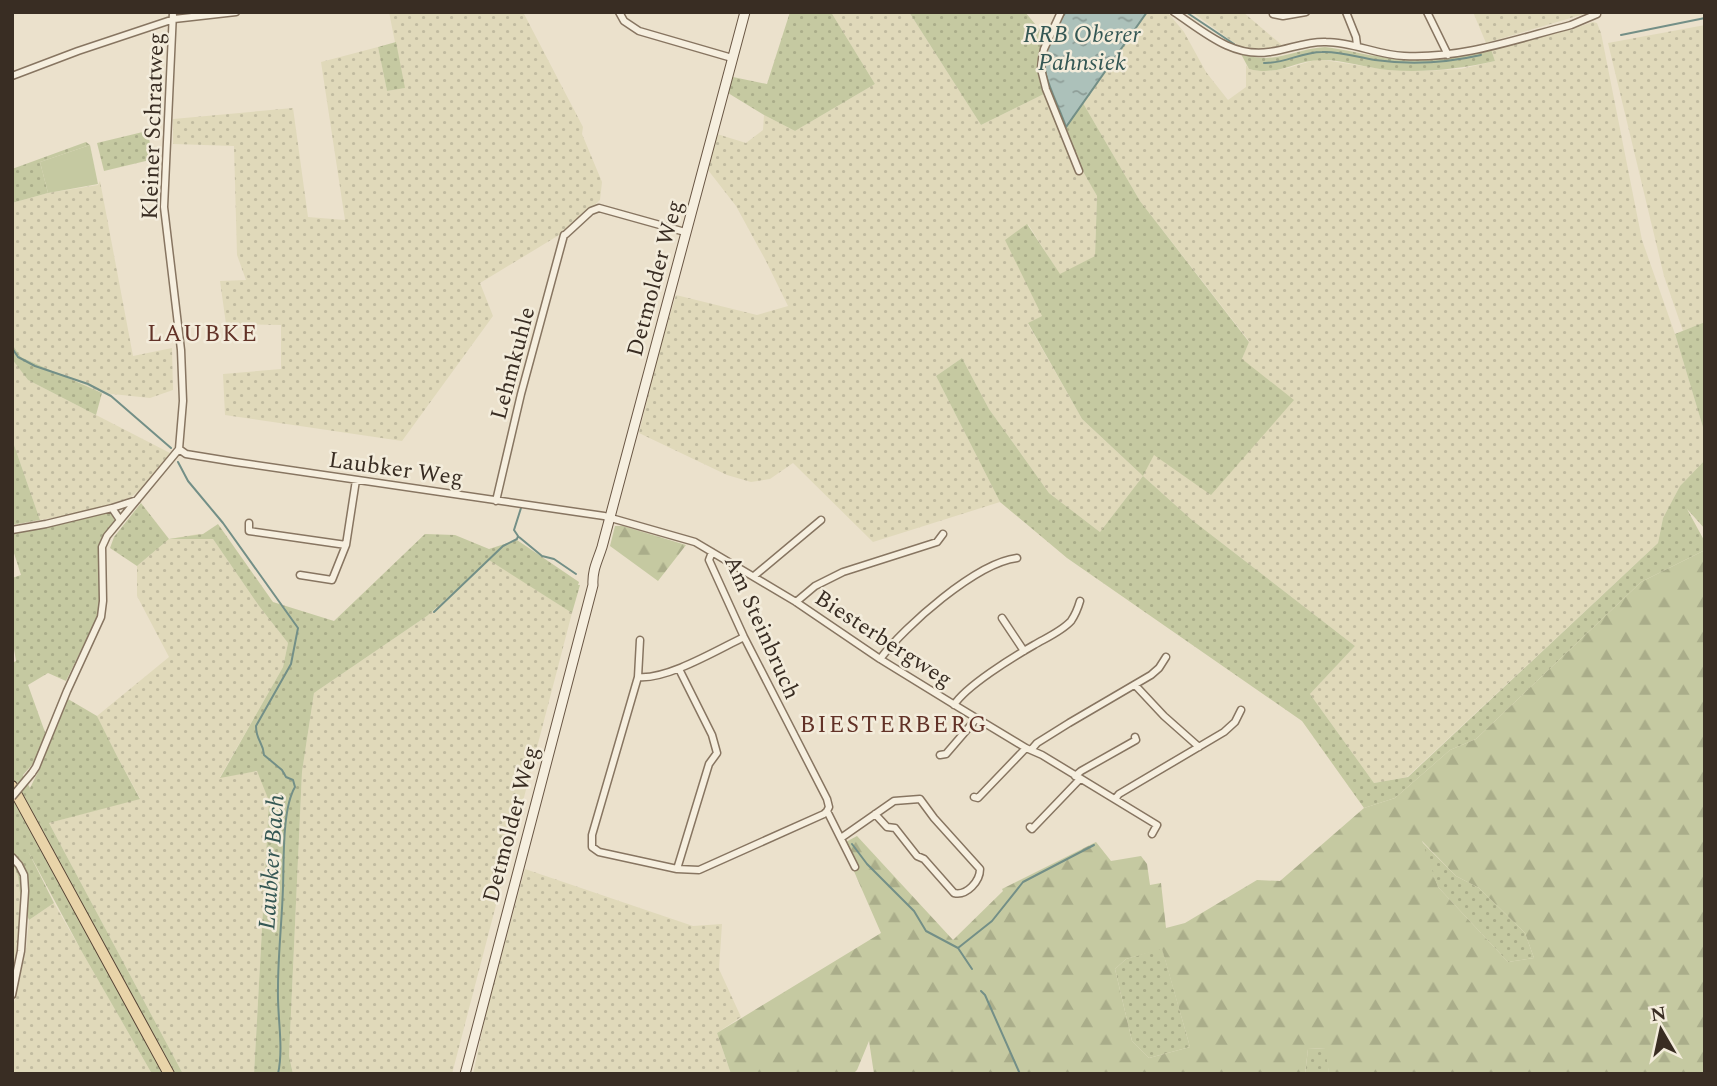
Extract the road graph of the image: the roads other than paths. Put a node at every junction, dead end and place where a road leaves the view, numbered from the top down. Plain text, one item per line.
1 (234, 12) edge
2 (620, 12) edge
3 (745, 12) edge
4 (1061, 12) edge
5 (1174, 12) edge
6 (1306, 12) edge
7 (1346, 12) edge
8 (1427, 12) edge
9 (1597, 13) edge
10 (1273, 14) dead end
11 (173, 16) edge
12 (1355, 46) junction
13 (1448, 55) junction
14 (732, 58) junction
15 (12, 76) edge
16 (1079, 171) dead end
17 (685, 232) junction
18 (179, 449) junction
19 (356, 480) junction
20 (138, 500) junction
21 (496, 501) junction
22 (112, 508) junction
23 (610, 517) junction
24 (120, 520) junction
25 (821, 520) dead end
26 (12, 530) edge
27 (249, 531) dead end
28 (943, 534) dead end
29 (346, 545) junction
30 (712, 552) junction
31 (1017, 558) dead end
32 (300, 575) dead end
33 (754, 576) junction
34 (1080, 601) dead end
35 (796, 602) junction
36 (1002, 618) dead end
37 (744, 637) junction
38 (640, 640) dead end
39 (1024, 650) junction
40 (1166, 657) dead end
41 (880, 659) junction
42 (679, 668) junction
43 (638, 677) junction
44 (1135, 685) junction
45 (954, 705) junction
46 (1241, 710) dead end
47 (977, 719) junction
48 (1135, 737) dead end
49 (1199, 747) junction
50 (1028, 749) junction
51 (940, 755) dead end
52 (1078, 778) junction
53 (12, 786) edge
54 (12, 797) edge
55 (974, 797) dead end
56 (1115, 799) junction
57 (827, 811) junction
58 (875, 814) junction
59 (1030, 827) dead end
60 (1152, 834) dead end
61 (841, 838) junction
62 (12, 857) edge
63 (855, 867) dead end
64 (677, 869) junction
65 (12, 995) edge
66 (169, 1074) edge
67 (465, 1074) edge

1 - 11 street
2 - 14 street
3 - 14 street, Detmolder Weg
4 - 16 street
5 - 12 street
6 - 10 street
7 - 12 street
8 - 13 street
9 - 13 street
11 - 15 street
11 - 18 street, Kleiner Schratweg
12 - 13 street
14 - 17 street, Detmolder Weg
17 - 21 street, Lehmkuhle
17 - 23 street, Detmolder Weg
18 - 19 street, Laubker Weg
18 - 20 street
19 - 21 street, Laubker Weg
19 - 29 street
20 - 22 street
20 - 24 street
21 - 23 street, Laubker Weg
22 - 24 street
22 - 26 street
23 - 30 street, Biesterbergweg
23 - 67 street, Detmolder Weg
24 - 54 street, bridge
25 - 33 street
27 - 29 street
28 - 35 street
29 - 32 street
30 - 33 street, Biesterbergweg
30 - 37 street, Am Steinbruch
31 - 41 street
33 - 35 street, Biesterbergweg
34 - 39 street
35 - 41 street, Biesterbergweg
36 - 39 street
37 - 42 street
37 - 57 street, Am Steinbruch
38 - 43 street
39 - 45 street
40 - 44 street
41 - 45 street, Biesterbergweg
42 - 43 street
42 - 64 street
43 - 64 street
44 - 49 street
44 - 50 street
45 - 47 street, Biesterbergweg
46 - 49 street
47 - 50 street, Biesterbergweg
47 - 51 street
48 - 52 street
49 - 56 street
50 - 52 street, Biesterbergweg
50 - 55 street
52 - 56 street, Biesterbergweg
52 - 59 street
53 - 66 main road
56 - 60 street, Biesterbergweg
57 - 61 street, Am Steinbruch
57 - 64 street
58 - 58 street
58 - 61 street
61 - 63 street, Am Steinbruch
62 - 65 street

